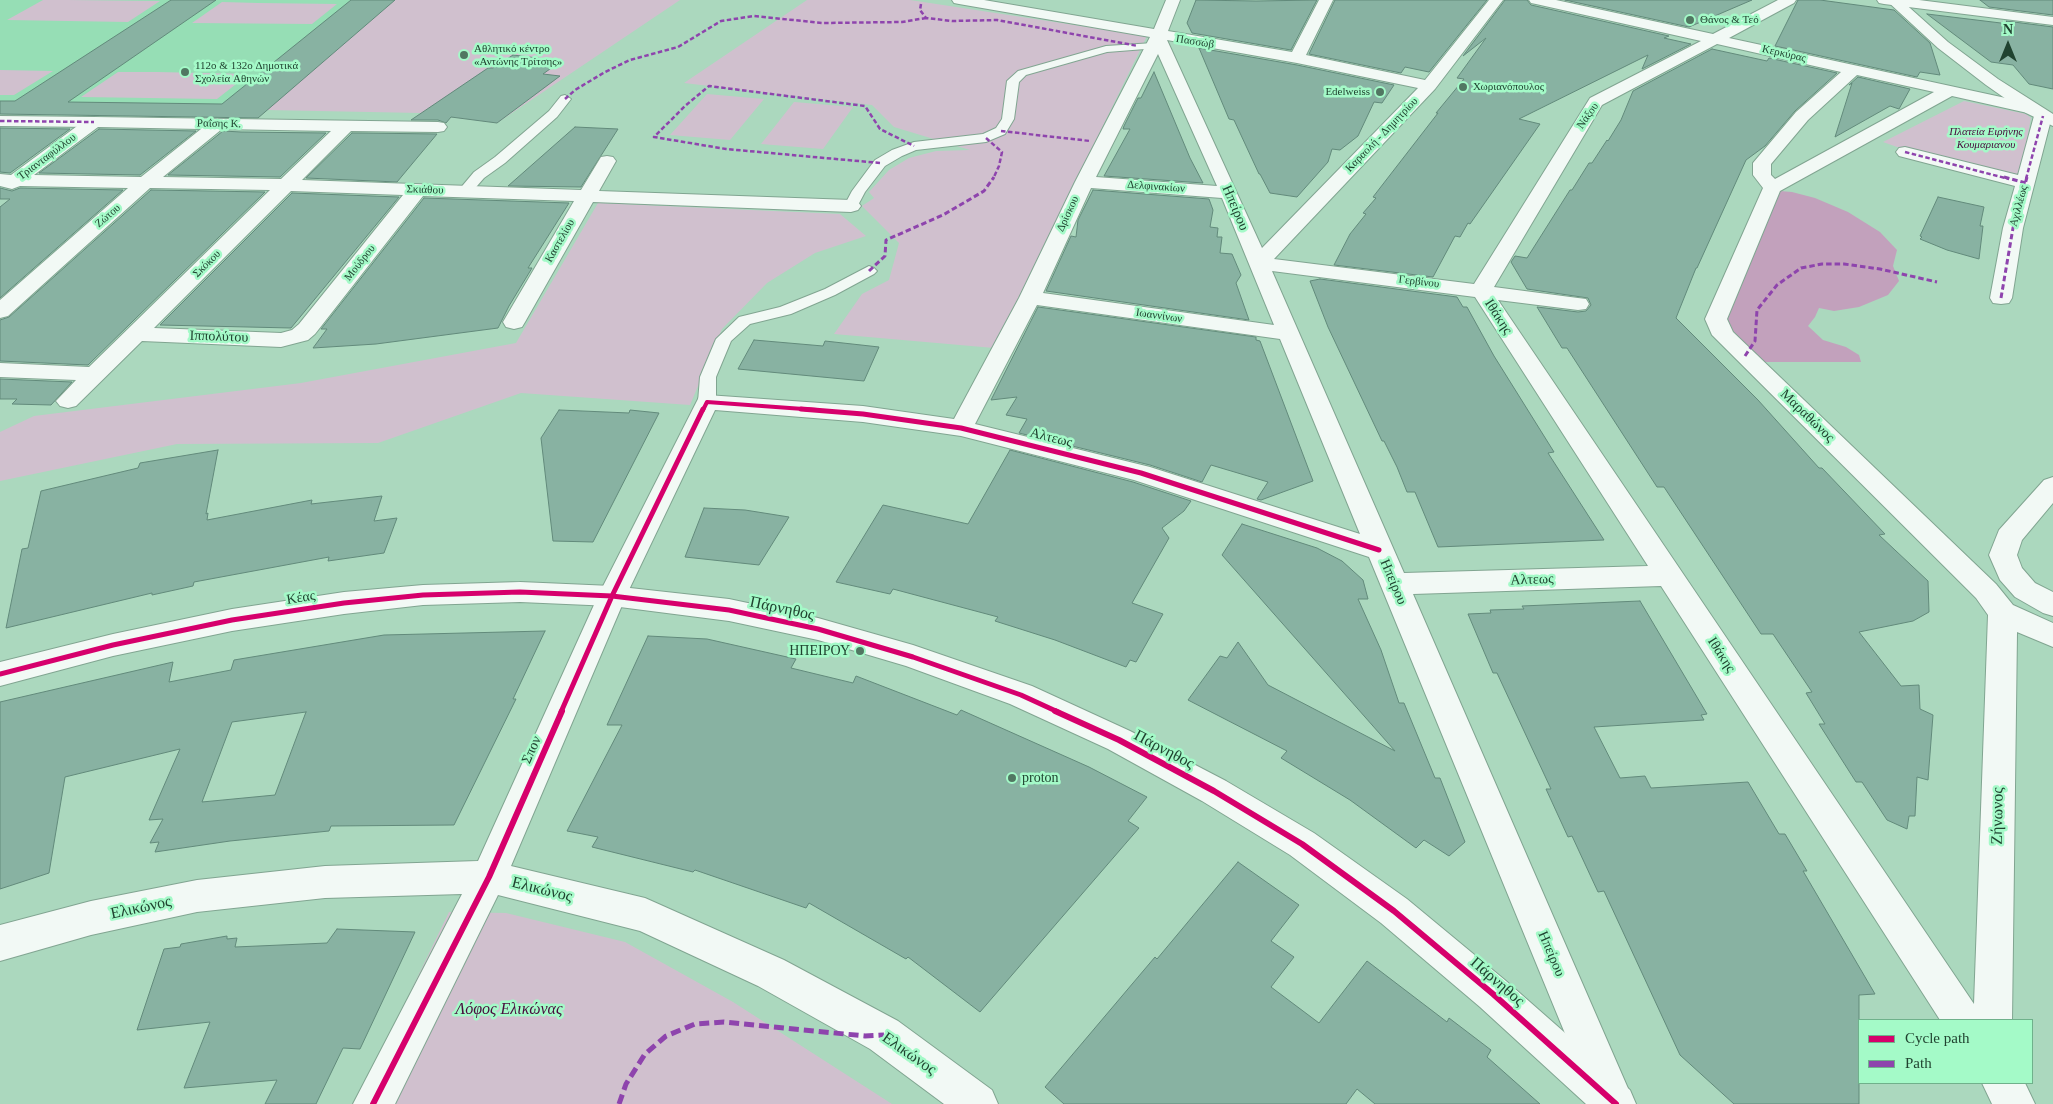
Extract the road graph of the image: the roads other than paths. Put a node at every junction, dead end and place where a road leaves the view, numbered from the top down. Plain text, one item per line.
1 (959, 0) edge
2 (1173, 0) edge
3 (1326, 0) edge
4 (1496, 0) edge
5 (1536, 0) edge
6 (1789, 0) edge
7 (1890, 0) edge
8 (2053, 22) edge
9 (1715, 39) junction
10 (1155, 41) junction
11 (1297, 58) junction
12 (1853, 70) junction
13 (1429, 86) junction
14 (1949, 91) junction
15 (565, 100) dead end
16 (2043, 115) edge
17 (0, 121) edge
18 (94, 122) junction
19 (218, 124) junction
20 (346, 126) junction
21 (438, 127) dead end
22 (1905, 152) dead end
23 (607, 161) dead end
24 (8, 180) edge
25 (1084, 182) junction
26 (145, 183) junction
27 (2026, 183) junction
28 (286, 185) junction
29 (1772, 188) junction
30 (418, 189) junction
31 (464, 191) junction
32 (0, 193) edge
33 (1229, 193) junction
34 (587, 195) junction
35 (851, 206) joint
36 (1259, 263) junction
37 (869, 271) dead end
38 (1481, 290) junction
39 (1030, 298) junction
40 (2001, 298) dead end
41 (1578, 304) dead end
42 (0, 311) edge
43 (514, 322) dead end
44 (137, 334) junction
45 (1289, 334) junction
46 (300, 335) joint
47 (0, 370) edge
48 (96, 374) junction
49 (68, 401) dead end
50 (707, 402) junction
51 (961, 428) junction
52 (2053, 486) edge
53 (1379, 550) junction
54 (1669, 576) junction
55 (1394, 584) junction
56 (612, 596) junction
57 (2014, 601) junction
58 (2053, 605) edge
59 (2053, 636) edge
60 (0, 674) edge
61 (489, 877) junction
62 (0, 943) edge
63 (1961, 1019) edge
64 (1993, 1019) edge
65 (2003, 1084) edge
66 (1615, 1103) edge
67 (373, 1104) edge
68 (978, 1104) edge
69 (2015, 1104) edge

1 - 10 street, Πασσώβ
2 - 10 street, Δρίσκου
3 - 11 street
4 - 13 street, Καραολή - Δημητρίου
5 - 9 street, Κερκύρας
6 - 9 street, Νάξου
7 - 8 street
7 - 16 street
9 - 12 street, Κερκύρας
9 - 38 street, Νάξου
10 - 11 street, Πασσώβ
10 - 25 street, Δρίσκου
10 - 33 street, Ηπείρου
10 - 35 lane
11 - 13 street, Πασσώβ
12 - 14 street, Κερκύρας
12 - 29 street
13 - 36 street, Καραολή - Δημητρίου
14 - 16 street, Κερκύρας
14 - 29 street
15 - 31 lane
16 - 27 street, Αχιλλέως
17 - 18 street, Ραΐσης Κ.
18 - 19 street, Ραΐσης Κ.
18 - 24 street, Τριανταφύλλου
19 - 20 street, Ραΐσης Κ.
19 - 26 street, Ζώτου
20 - 21 street, Ραΐσης Κ.
20 - 28 street, Σκόκου
22 - 27 street
23 - 34 street, Καστελίου
24 - 26 street, Σκιάθου
24 - 32 street, Τριανταφύλλου
25 - 33 street, Δελφινακίων
25 - 39 street, Δρίσκου
26 - 28 street, Σκιάθου
26 - 42 street, Ζώτου
27 - 40 street, Αχιλλέως
28 - 30 street, Σκιάθου
28 - 44 street, Σκόκου
29 - 57 street, Μαραθώνος
30 - 31 street, Σκιάθου
30 - 46 street, Μούδρου
31 - 34 street, Σκιάθου
33 - 36 street, Ηπείρου
34 - 35 street, Σκιάθου
34 - 43 street, Καστελίου
36 - 38 street, Γερβίνου
36 - 45 street, Ηπείρου
37 - 50 lane
38 - 41 street, Γερβίνου
38 - 54 street, Ιθάκης
39 - 45 street, Ιωαννίνων
39 - 51 street, Δρίσκου
44 - 46 street, Ιππολύτου
44 - 48 street, Σκόκου
45 - 53 street, Ηπείρου
47 - 48 street
48 - 49 street, Σκόκου
50 - 51 street, Αλτεως
50 - 56 street, Σπον
51 - 53 street, Αλτεως
52 - 57 street
53 - 55 street, Ηπείρου
54 - 55 street, Αλτεως
54 - 63 street, Ιθάκης
55 - 66 street, Ηπείρου
56 - 60 street, Κέας
56 - 61 street, Σπον
56 - 66 street, Πάρνηθος
57 - 58 street
57 - 59 street
57 - 64 street, Ζήνωνος
61 - 62 street, Ελικώνος
61 - 67 street, Σπον
61 - 68 street, Ελικώνος
65 - 69 street

